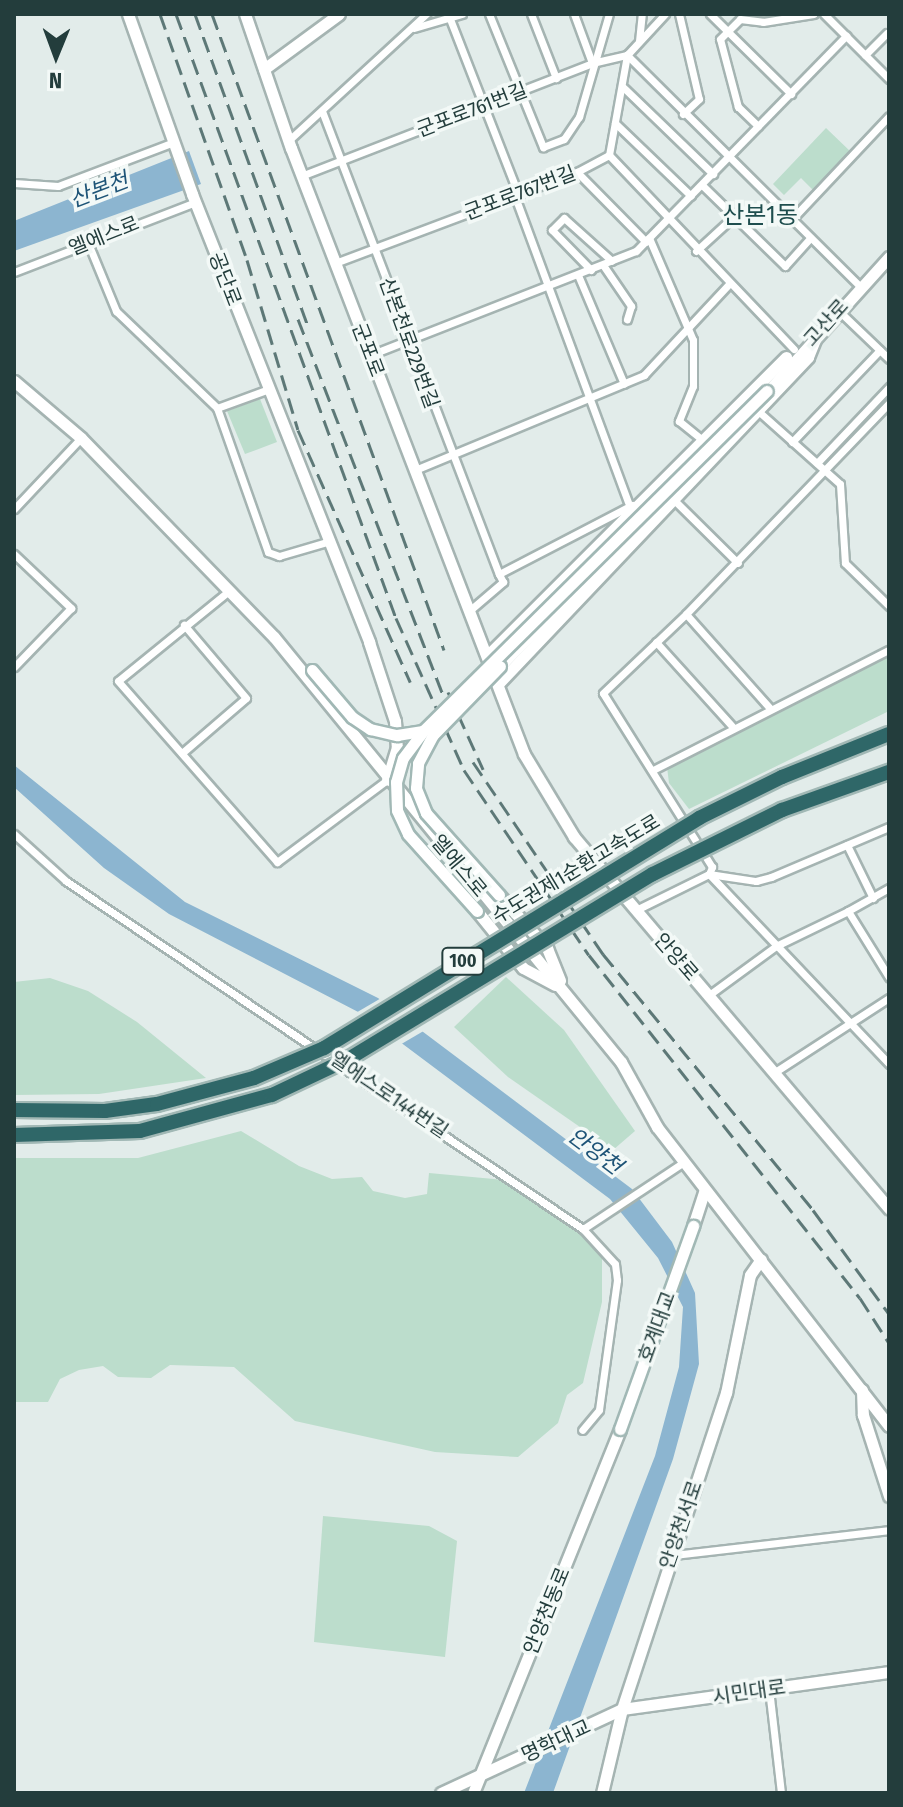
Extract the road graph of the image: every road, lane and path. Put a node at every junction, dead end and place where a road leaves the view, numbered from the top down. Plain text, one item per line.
1 (128, 14) edge
2 (245, 14) edge
3 (339, 14) edge
4 (426, 14) edge
5 (462, 14) edge
6 (489, 14) edge
7 (531, 14) edge
8 (574, 14) edge
9 (609, 14) edge
10 (642, 14) edge
11 (665, 14) edge
12 (679, 14) edge
13 (710, 14) edge
14 (813, 14) edge
15 (824, 14) edge
16 (741, 17) edge
17 (450, 19) junction
18 (413, 29) junction
19 (728, 30) junction
20 (888, 31) edge
21 (846, 36) junction
22 (639, 41) junction
23 (627, 55) junction
24 (865, 55) junction
25 (592, 63) junction
26 (264, 69) junction
27 (556, 78) junction
28 (889, 79) edge
29 (624, 88) junction
30 (518, 92) junction
31 (791, 94) junction
32 (484, 105) junction
33 (322, 111) junction
34 (683, 114) junction
35 (889, 116) edge
36 (615, 123) junction
37 (758, 126) junction
38 (289, 145) junction
39 (176, 148) junction
40 (609, 155) junction
41 (728, 157) junction
42 (341, 160) junction
43 (577, 172) junction
44 (713, 174) junction
45 (301, 176) junction
46 (14, 183) edge
47 (702, 185) junction
48 (516, 193) junction
49 (691, 196) junction
50 (194, 198) junction
51 (734, 216) junction
52 (668, 219) junction
53 (792, 219) junction
54 (810, 238) junction
55 (648, 240) junction
56 (88, 243) junction
57 (374, 248) junction
58 (696, 251) junction
59 (889, 257) edge
60 (612, 261) junction
61 (335, 263) junction
62 (603, 265) junction
63 (591, 270) junction
64 (14, 272) edge
65 (578, 275) junction
66 (550, 285) junction
67 (728, 285) junction
68 (860, 286) junction
69 (838, 309) junction
70 (627, 319) dead end
71 (819, 329) junction
72 (687, 331) junction
73 (408, 339) junction
74 (794, 349) junction
75 (880, 350) junction
76 (370, 355) junction
77 (889, 359) edge
78 (14, 381) edge
79 (624, 384) junction
80 (889, 387) edge
81 (269, 389) junction
82 (766, 391) junction
83 (592, 400) junction
84 (889, 403) edge
85 (217, 408) junction
86 (757, 410) junction
87 (81, 438) junction
88 (704, 441) junction
89 (792, 442) junction
90 (451, 455) junction
91 (820, 466) junction
92 (415, 470) junction
93 (673, 499) junction
94 (632, 506) junction
95 (14, 509) edge
96 (330, 541) junction
97 (14, 554) edge
98 (738, 563) junction
99 (499, 574) junction
100 (230, 590) junction
101 (889, 606) edge
102 (469, 611) junction
103 (686, 614) junction
104 (184, 625) junction
105 (274, 637) junction
106 (656, 642) junction
107 (889, 650) edge
108 (487, 656) junction
109 (14, 667) edge
110 (499, 683) junction
111 (769, 707) junction
112 (732, 726) junction
113 (424, 730) junction
114 (889, 734) edge
115 (182, 753) junction
116 (653, 770) junction
117 (889, 772) edge
118 (387, 780) junction
119 (889, 827) edge
120 (14, 834) edge
121 (847, 845) junction
122 (709, 874) junction
123 (886, 890) edge
124 (873, 898) junction
125 (889, 900) edge
126 (635, 910) junction
127 (848, 911) junction
128 (776, 946) junction
129 (889, 977) edge
130 (563, 989) junction
131 (709, 995) junction
132 (889, 998) edge
133 (849, 1023) junction
134 (889, 1064) edge
135 (775, 1072) junction
136 (14, 1110) edge
137 (14, 1135) edge
138 (684, 1162) junction
139 (705, 1190) junction
140 (887, 1202) edge
141 (583, 1229) junction
142 (761, 1259) junction
143 (862, 1389) junction
144 (889, 1426) edge
145 (620, 1429) joint
146 (582, 1430) dead end
147 (889, 1496) edge
148 (889, 1530) edge
149 (670, 1555) junction
150 (889, 1672) edge
151 (769, 1689) junction
152 (622, 1709) junction
153 (610, 1716) joint
154 (482, 1774) junction
155 (441, 1793) edge
156 (473, 1793) edge
157 (602, 1793) edge
158 (781, 1793) edge

1 - 39 street, 공단로
2 - 26 street, 군포로
3 - 26 street
4 - 18 street
5 - 17 street
6 - 30 street
7 - 27 street
8 - 25 street
9 - 25 street
10 - 22 street
11 - 22 street
12 - 34 street
13 - 19 street
14 - 16 street
15 - 21 street
16 - 19 street
17 - 18 street
17 - 32 street
18 - 33 street
19 - 31 street
19 - 37 street
20 - 24 street
21 - 24 street
21 - 31 street
22 - 23 street
23 - 25 street, 군포로761번길
23 - 29 street
23 - 34 street
24 - 28 street
25 - 27 street, 군포로761번길
25 - 30 street
26 - 38 street, 군포로
27 - 30 street, 군포로761번길
29 - 36 street
29 - 44 street
30 - 32 street, 군포로761번길
31 - 37 street
32 - 42 street, 군포로761번길
32 - 48 street
33 - 38 street
33 - 42 street, 산본천로229번길
34 - 41 street
35 - 53 street
36 - 40 street
36 - 49 street
37 - 41 street
38 - 45 street, 군포로
39 - 46 street
39 - 50 street, 공단로
40 - 43 street, 군포로767번길
40 - 52 street
41 - 44 street
41 - 53 street
42 - 45 street, 군포로761번길
42 - 57 street, 산본천로229번길
43 - 48 street, 군포로767번길
43 - 55 street
44 - 47 street
45 - 61 street, 군포로
47 - 49 street
47 - 51 street
48 - 57 street, 군포로767번길
48 - 66 street
49 - 52 street
50 - 56 street, 엘에스로
50 - 81 street, 공단로
51 - 54 street
51 - 58 street
52 - 55 street
52 - 58 street
53 - 54 street
54 - 68 street
55 - 60 street
55 - 72 street
56 - 64 street, 엘에스로
56 - 85 street
57 - 61 street, 군포로767번길
57 - 73 street, 산본천로229번길
58 - 67 street
59 - 68 street, 고산로
60 - 62 street
60 - 63 street
61 - 76 street, 군포로
62 - 63 street
62 - 70 street
63 - 65 street
65 - 66 street
65 - 79 street
66 - 73 street
66 - 83 street
67 - 72 street
67 - 74 street
68 - 69 street, 고산로
69 - 71 street, 고산로
69 - 75 street
71 - 74 street
71 - 82 street, 고산로
71 - 86 street
72 - 79 street
72 - 88 street
73 - 76 street
73 - 90 street, 산본천로229번길
74 - 88 street
75 - 77 street
75 - 89 street
76 - 92 street, 군포로
78 - 87 street, 엘에스로
79 - 83 street
80 - 91 street
81 - 85 street
81 - 96 street, 공단로
82 - 113 street, bridge
82 - 130 street, bridge
83 - 90 street
83 - 94 street
84 - 91 street
85 - 96 street
86 - 89 street
86 - 93 street
87 - 95 street
87 - 100 street, 엘에스로
88 - 94 street
89 - 91 street
90 - 92 street
90 - 99 street, 산본천로229번길
91 - 98 street
91 - 101 street
92 - 102 street, 군포로
93 - 98 street
93 - 110 street
94 - 99 street
94 - 108 street
96 - 118 street, 공단로
97 - 109 street
98 - 103 street
99 - 102 street
100 - 104 street
100 - 105 street, 엘에스로
102 - 108 street, 군포로
103 - 106 street
103 - 111 street
104 - 115 street
104 - 115 street
105 - 113 street, bridge
105 - 118 street, 엘에스로
106 - 112 street
106 - 116 street
107 - 111 street
108 - 110 street, 군포로
110 - 126 street, 안양로
111 - 112 street
112 - 116 street
113 - 130 street, bridge
114 - 136 highway, 수도권제1순환고속도로 / 100, bridge
115 - 118 street
116 - 122 street
117 - 137 highway, 100, bridge
118 - 130 street, 엘에스로
119 - 121 street
120 - 141 street, 엘에스로144번길
121 - 122 street
121 - 124 street
122 - 126 street
122 - 128 street
123 - 124 street
123 - 125 street
124 - 127 street
126 - 131 street, 안양로
127 - 128 street
127 - 129 street
128 - 131 street
128 - 133 street
130 - 138 street, 엘에스로
131 - 135 street, 안양로
132 - 133 street
133 - 134 street
133 - 135 street
135 - 140 street, 안양로
138 - 139 street, 엘에스로
138 - 141 street
139 - 142 street, 엘에스로
139 - 145 street, 호계대교, bridge
141 - 146 street, 엘에스로144번길
142 - 143 street, 엘에스로
142 - 149 street, 안양천서로
143 - 144 street, 엘에스로
143 - 147 street
145 - 154 street, 안양천동로
148 - 149 street
149 - 152 street, 안양천서로
150 - 151 street, 시민대로
151 - 152 street, 시민대로
151 - 158 street
152 - 153 street, 시민대로
152 - 157 street, 안양천서로
153 - 154 street, 명학대교
154 - 155 street
154 - 156 street, 안양천동로

